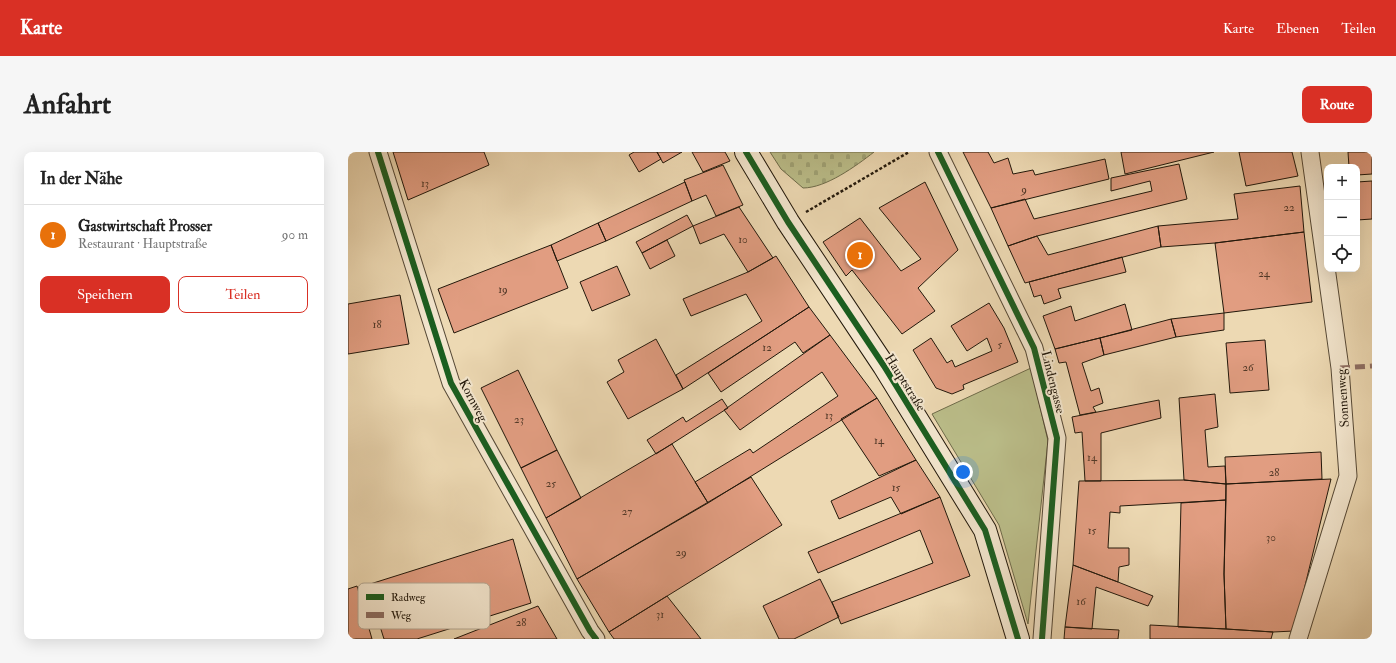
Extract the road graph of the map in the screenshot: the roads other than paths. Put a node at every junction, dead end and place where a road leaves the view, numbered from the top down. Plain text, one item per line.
1 (378, 152) edge
2 (746, 152) edge
3 (938, 152) edge
4 (1310, 152) edge
5 (596, 639) edge
6 (1018, 639) edge
7 (1042, 639) edge
8 (1298, 639) edge

1 - 5 street, Kornweg
2 - 6 street, Hauptstraße
3 - 7 street, Lindengasse
4 - 8 street, Sonnenweg

